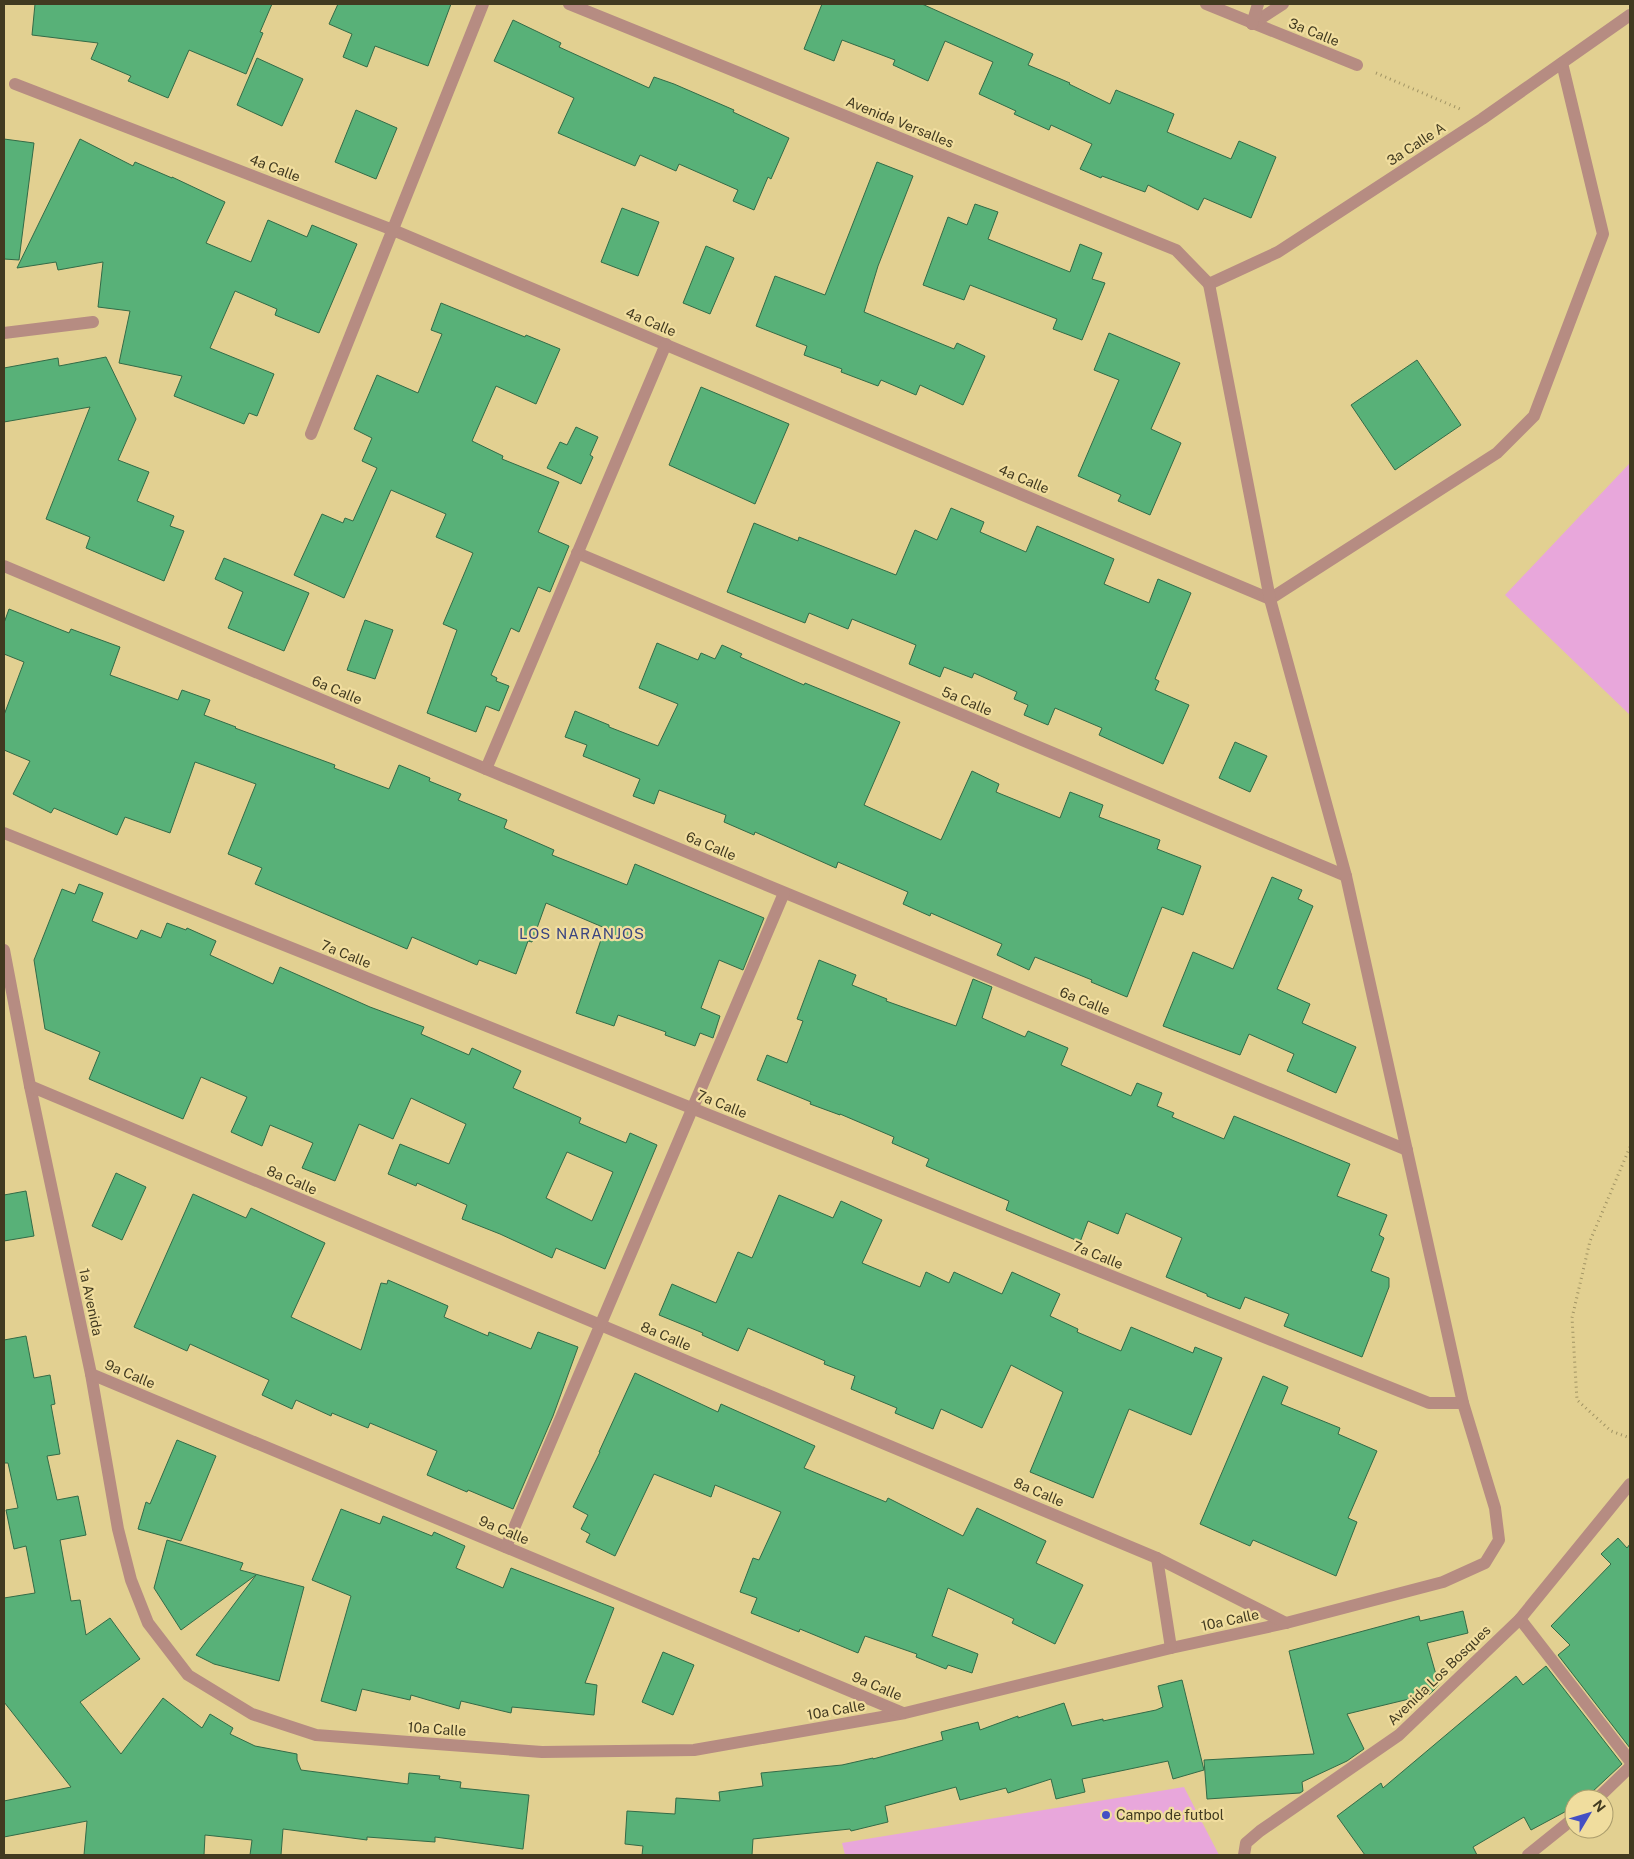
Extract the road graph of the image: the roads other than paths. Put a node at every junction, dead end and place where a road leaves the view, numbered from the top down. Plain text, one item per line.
1 (483, 4) edge
2 (569, 4) edge
3 (1206, 4) edge
4 (1258, 4) edge
5 (1283, 4) edge
6 (1630, 15) edge
7 (1252, 24) junction
8 (1562, 63) junction
9 (1357, 65) road end
10 (15, 84) dead end
11 (394, 230) junction
12 (1209, 284) junction
13 (93, 322) dead end
14 (4, 333) edge
15 (666, 344) junction
16 (310, 434) dead end
17 (577, 553) junction
18 (4, 566) edge
19 (1270, 599) junction
20 (486, 769) junction
21 (4, 833) edge
22 (1346, 876) junction
23 (784, 893) junction
24 (4, 950) edge
25 (30, 1086) junction
26 (692, 1108) junction
27 (1407, 1150) junction
28 (600, 1325) junction
29 (91, 1374) junction
30 (1463, 1403) junction
31 (1630, 1484) edge
32 (506, 1546) junction
33 (1157, 1558) junction
34 (1520, 1618) junction
35 (1286, 1623) junction
36 (1171, 1648) junction
37 (188, 1675) joint
38 (904, 1713) junction
39 (1630, 1761) edge
40 (1630, 1767) edge
41 (1607, 1789) edge
42 (1564, 1826) edge
43 (1244, 1855) edge
44 (1528, 1855) edge

1 - 11 street
2 - 12 street, Avenida Versalles
3 - 7 street, 3a Calle
4 - 7 street
5 - 7 street
6 - 8 street, 3a Calle A
7 - 9 street, 3a Calle
8 - 12 street, 3a Calle A
8 - 19 street
10 - 11 street, 4a Calle
11 - 15 street, 4a Calle
11 - 16 street
12 - 19 street
13 - 14 street
15 - 17 street
15 - 19 street, 4a Calle
17 - 20 street
17 - 22 street, 5a Calle
18 - 20 street, 6a Calle
19 - 22 street
20 - 23 street, 6a Calle
21 - 26 street, 7a Calle
22 - 27 street
23 - 26 street
23 - 27 street, 6a Calle
24 - 25 street, 1a Avenida
25 - 28 street, 8a Calle
25 - 29 street, 1a Avenida
26 - 28 street
26 - 30 street, 7a Calle
27 - 30 street
28 - 32 street
28 - 33 street, 8a Calle
29 - 32 street, 9a Calle
29 - 37 street, 1a Avenida
30 - 35 street, 10a Calle
31 - 34 street, Avenida Los Bosques
32 - 38 street, 9a Calle
33 - 35 street, 8a Calle
33 - 36 street
34 - 39 street
34 - 43 street, Avenida Los Bosques
35 - 36 street, 10a Calle
36 - 38 street, 10a Calle
37 - 38 street, 10a Calle
40 - 41 street
42 - 44 street

